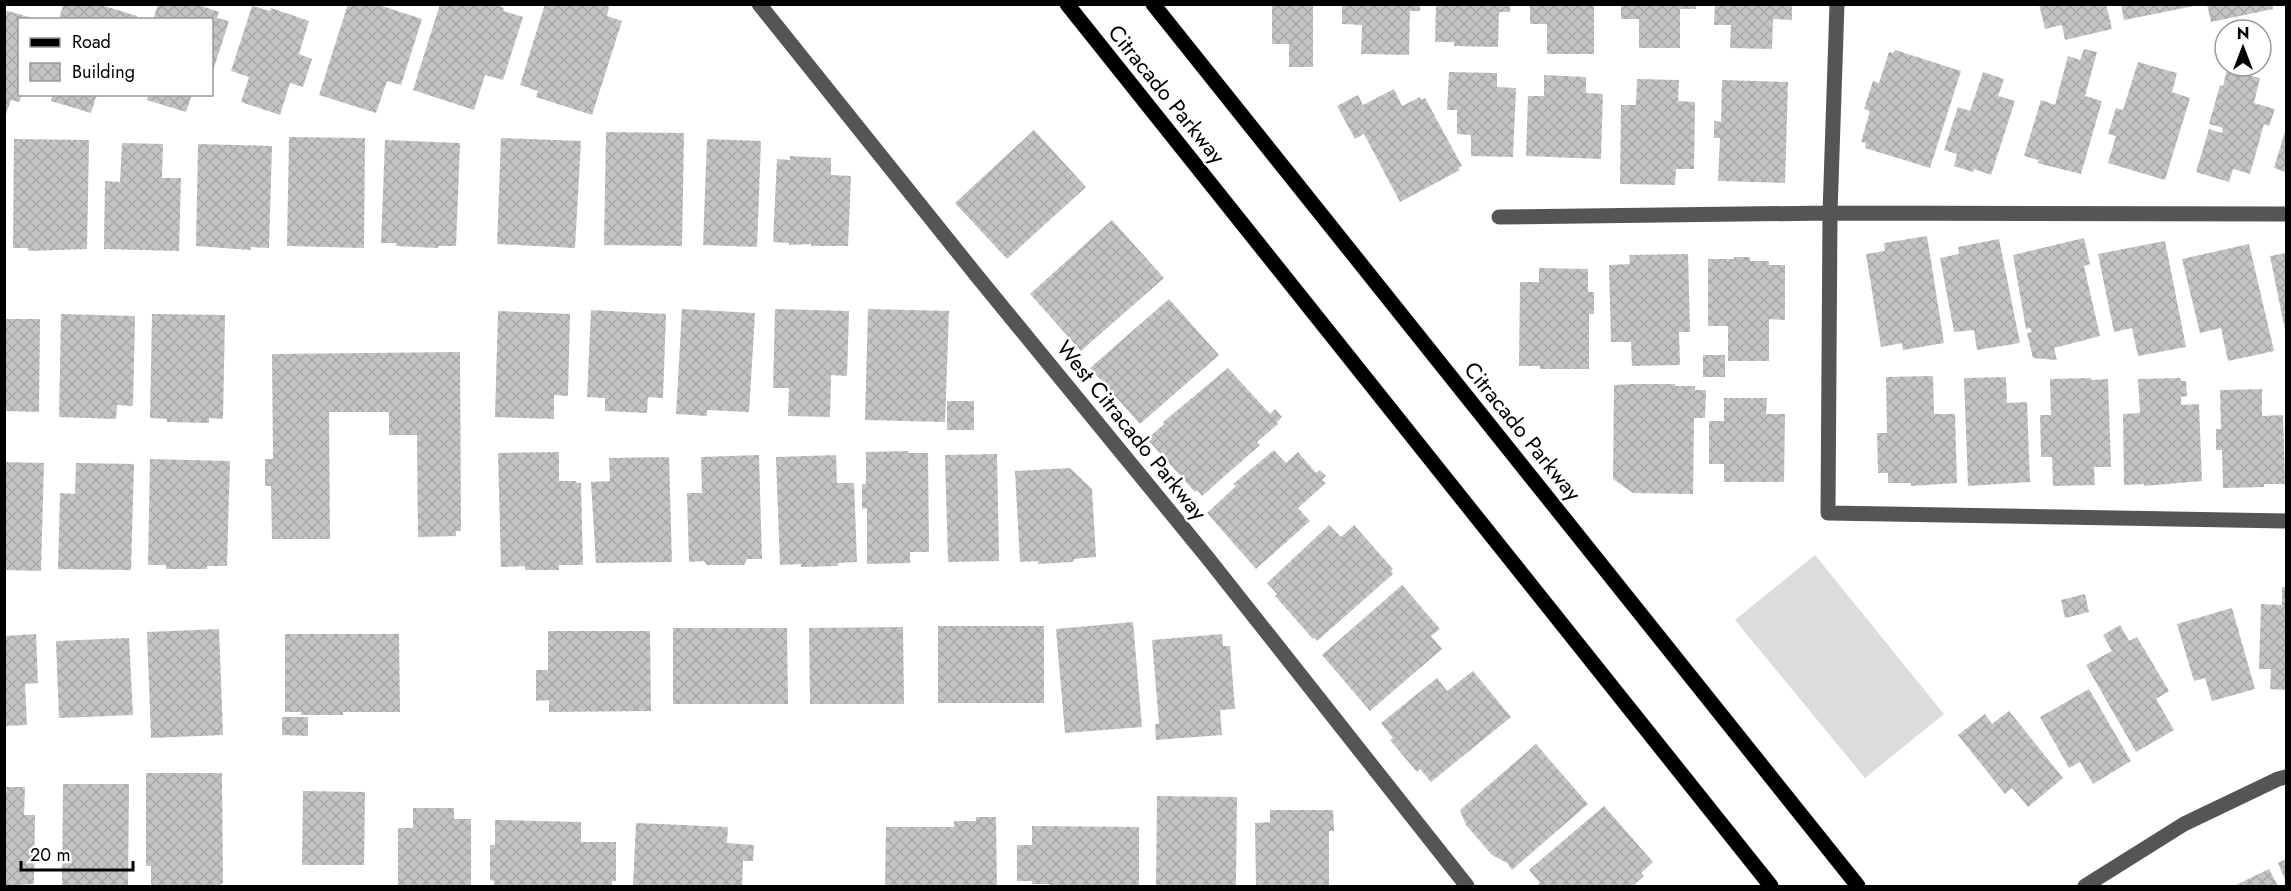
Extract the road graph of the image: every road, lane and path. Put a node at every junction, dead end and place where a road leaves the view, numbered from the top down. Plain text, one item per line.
1 (759, 4) edge
2 (1067, 4) edge
3 (1153, 4) edge
4 (1837, 4) edge
5 (1830, 213) junction
6 (2286, 214) edge
7 (1499, 216) dead end
8 (2286, 521) edge
9 (2286, 777) edge
10 (1467, 886) edge
11 (1771, 886) edge
12 (1858, 886) edge
13 (2085, 886) edge

1 - 10 street, West Citracado Parkway
2 - 11 main road, Citracado Parkway
3 - 12 main road, Citracado Parkway
4 - 5 street
5 - 6 street
5 - 7 street
5 - 8 street
9 - 13 street

